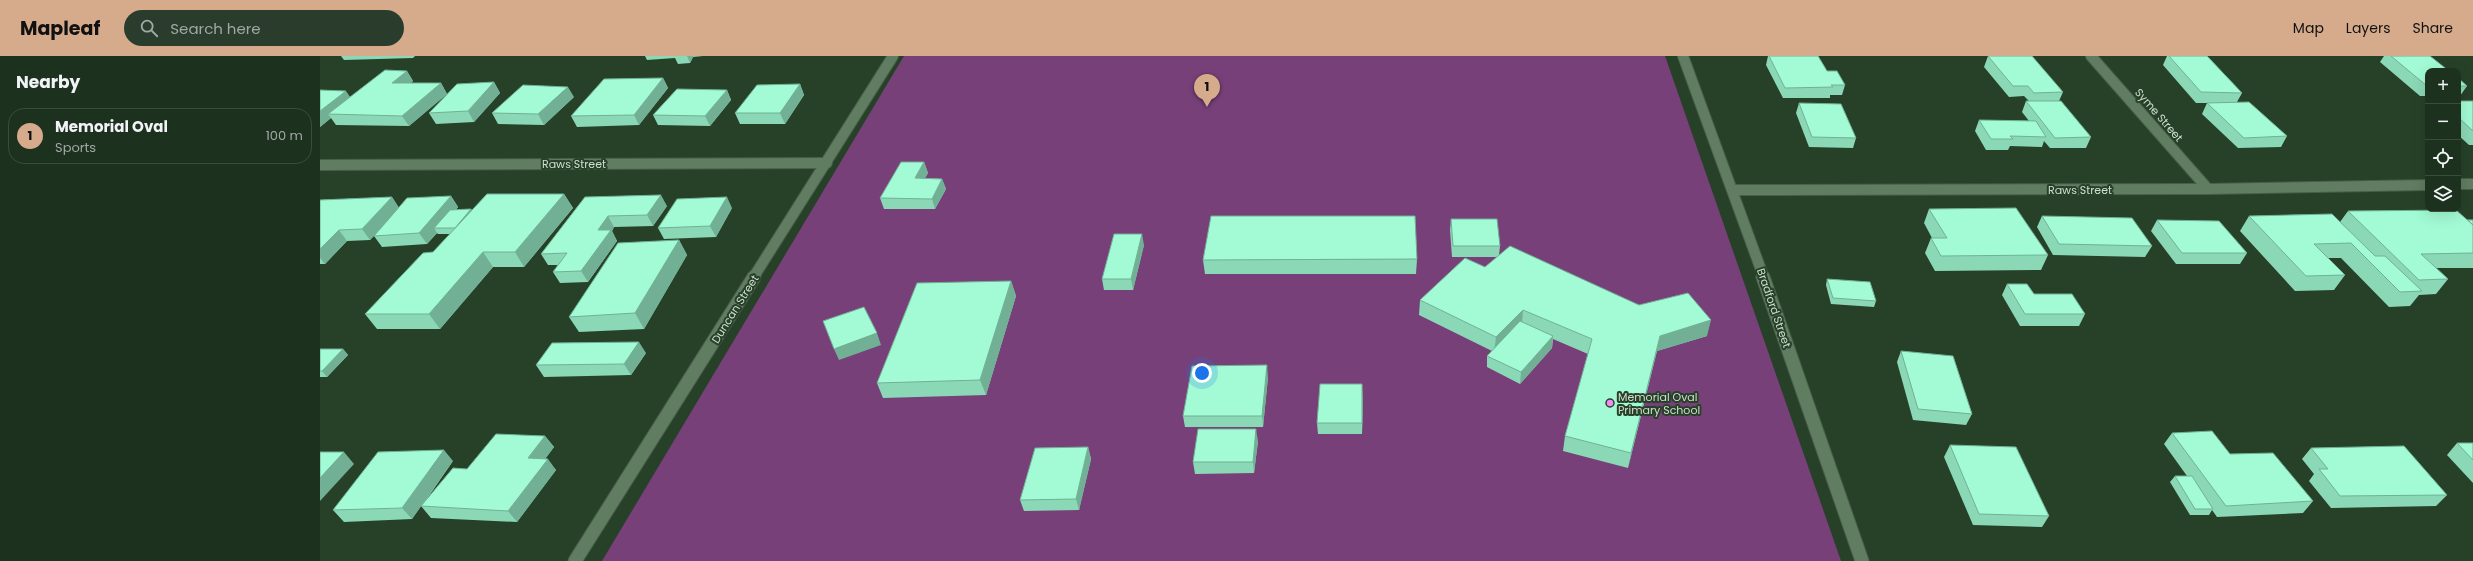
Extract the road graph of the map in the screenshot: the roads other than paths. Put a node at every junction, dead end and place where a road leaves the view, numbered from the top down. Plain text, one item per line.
1 (893, 56) edge
2 (1683, 56) edge
3 (2091, 56) edge
4 (828, 163) junction
5 (320, 165) edge
6 (2461, 184) edge
7 (2473, 184) edge
8 (2425, 185) edge
9 (2208, 189) junction
10 (1733, 190) junction
11 (575, 561) edge
12 (1862, 561) edge

1 - 4 street, Duncan Street
2 - 10 street, Bradford Street
3 - 9 street, Syme Street
4 - 5 street, Raws Street
4 - 11 street, Duncan Street
6 - 7 street
8 - 9 street, Raws Street
9 - 10 street, Raws Street
10 - 12 street, Bradford Street

